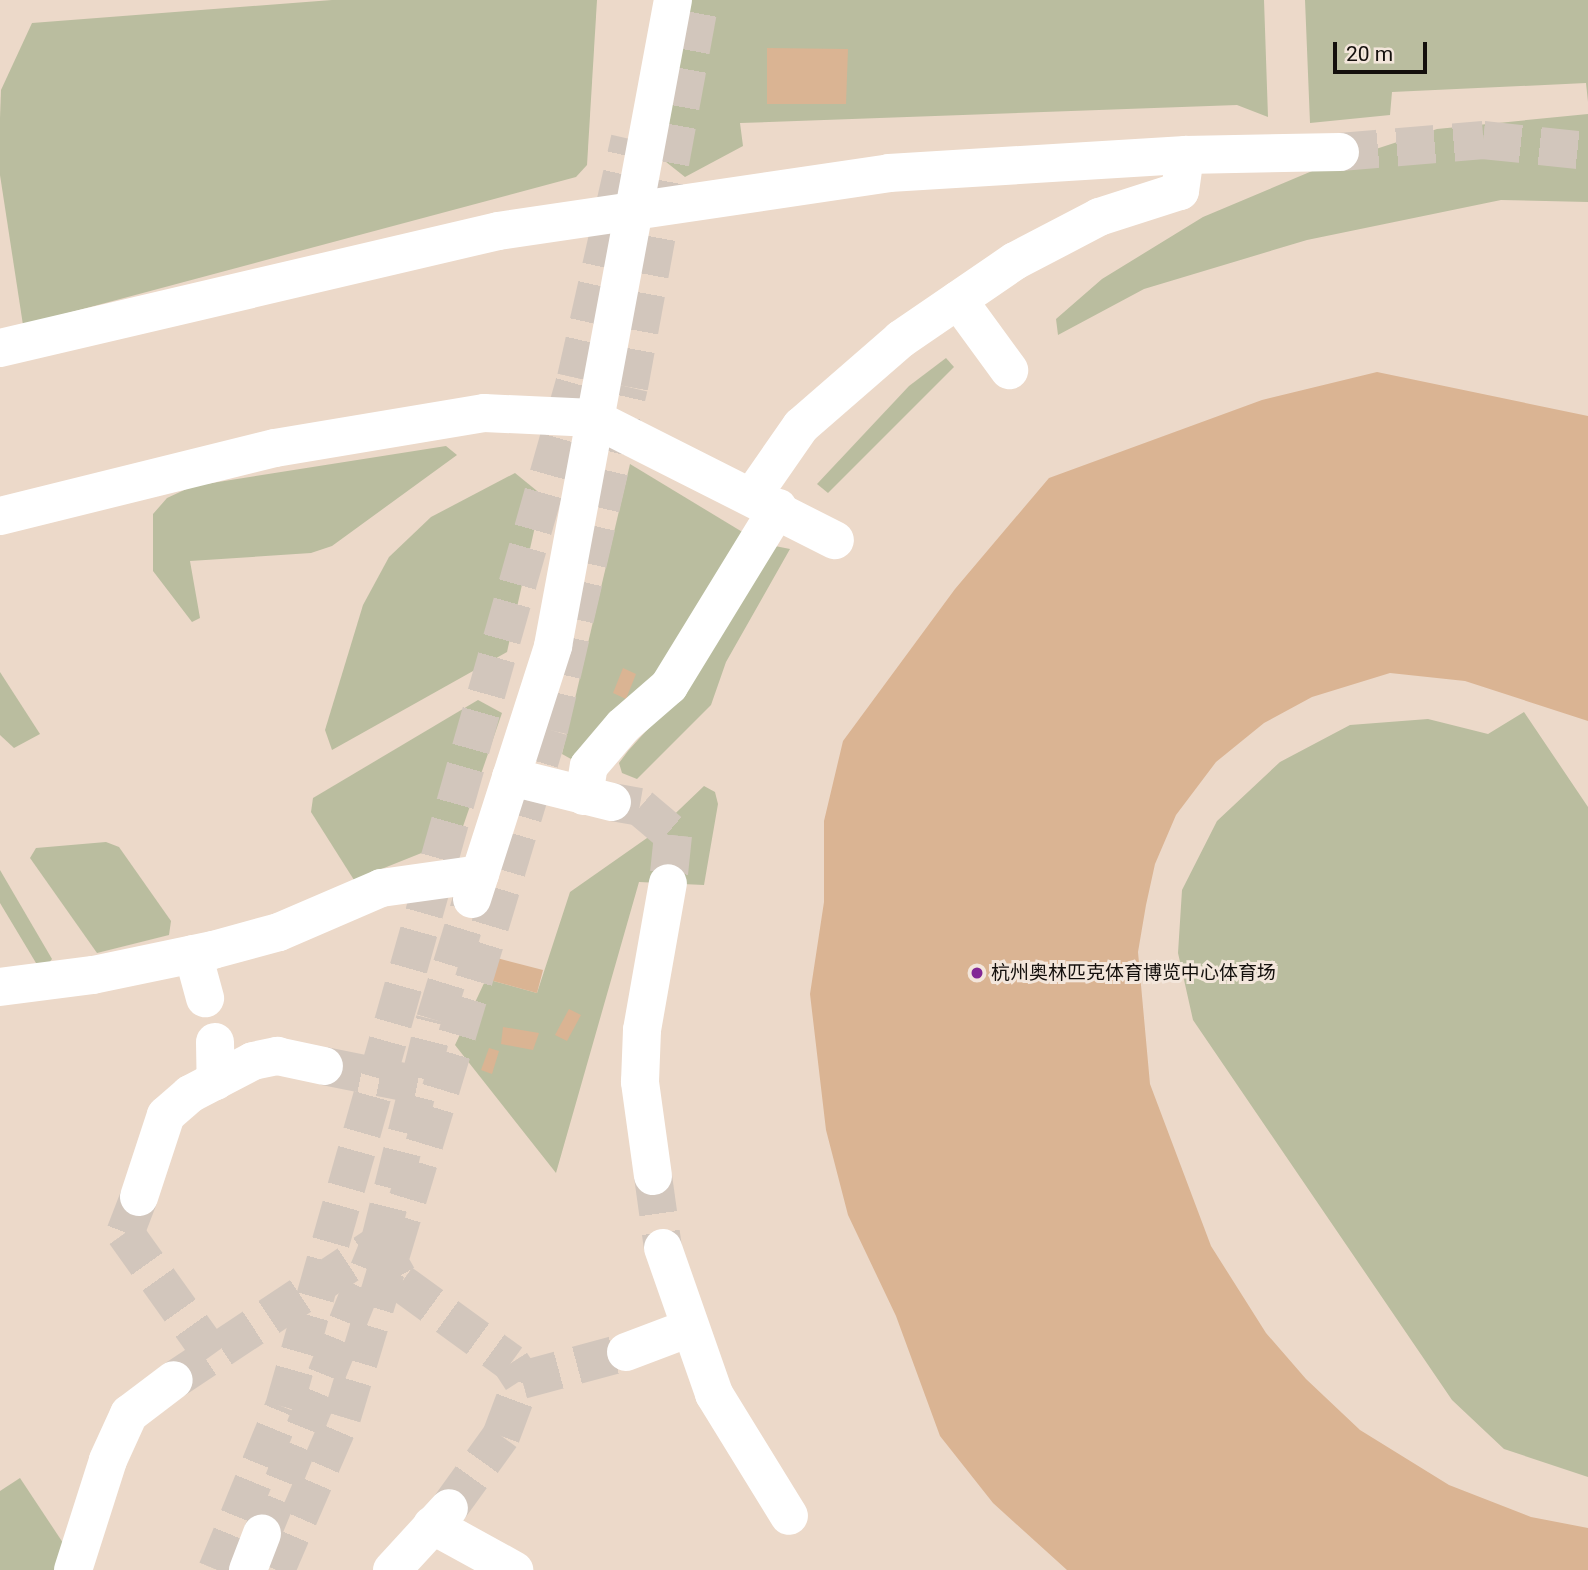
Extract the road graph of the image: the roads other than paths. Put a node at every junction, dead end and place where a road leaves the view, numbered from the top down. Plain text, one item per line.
1 (673, 0) edge
2 (1340, 152) tunnel mouth
3 (1185, 155) junction
4 (634, 212) junction
5 (958, 300) junction
6 (0, 348) edge
7 (1009, 370) dead end
8 (593, 418) junction
9 (765, 501) junction
10 (0, 516) edge
11 (835, 540) dead end
12 (511, 776) junction
13 (668, 883) tunnel mouth
14 (193, 954) junction
15 (0, 987) edge
16 (205, 998) dead end
17 (215, 1042) dead end
18 (324, 1066) tunnel mouth
19 (216, 1081) junction
20 (653, 1176) tunnel mouth
21 (139, 1197) tunnel mouth
22 (663, 1248) tunnel mouth
23 (687, 1329) junction
24 (626, 1352) tunnel mouth
25 (174, 1380) tunnel mouth
26 (789, 1516) dead end
27 (262, 1534) tunnel mouth
28 (73, 1570) edge
29 (248, 1570) edge
30 (392, 1570) edge
31 (514, 1570) edge

1 - 4 street
2 - 3 street
3 - 4 street
3 - 5 street
4 - 6 street
4 - 8 street
5 - 7 street
5 - 9 street
8 - 9 street
8 - 10 street
8 - 12 street
9 - 11 street
9 - 12 street
12 - 14 street
13 - 20 street
14 - 15 street
14 - 16 street
17 - 19 street
18 - 19 street
19 - 21 street
22 - 23 street
23 - 24 street
23 - 26 street
25 - 28 street
27 - 29 street
30 - 31 street

